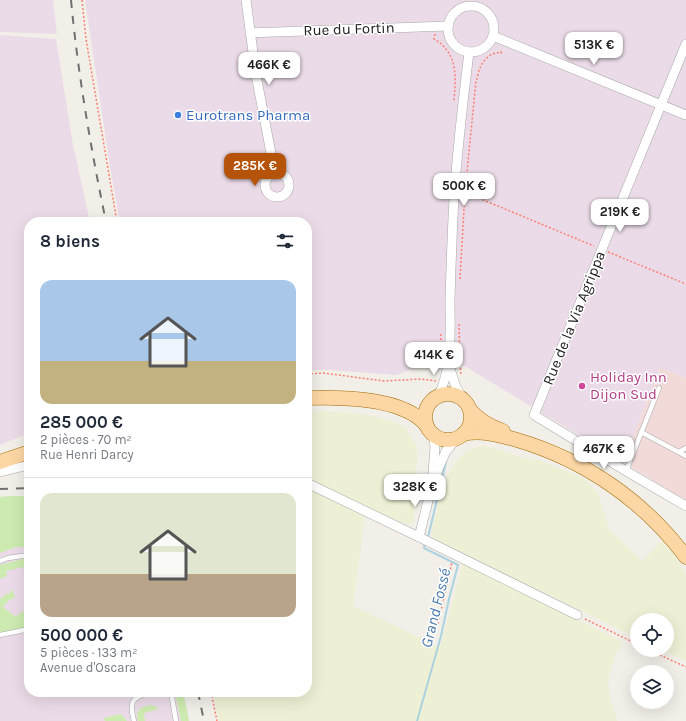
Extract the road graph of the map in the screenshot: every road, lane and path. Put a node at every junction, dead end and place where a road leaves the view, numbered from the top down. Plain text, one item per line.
1 (82, 0) edge
2 (246, 0) edge
3 (484, 0) edge
4 (471, 3) edge
5 (485, 10) junction
6 (448, 26) junction
7 (250, 33) junction
8 (493, 36) junction
9 (504, 41) junction
10 (686, 44) edge
11 (469, 52) junction
12 (661, 104) junction
13 (686, 115) edge
14 (275, 174) dead end
15 (455, 188) junction
16 (465, 192) junction
17 (116, 217) edge
18 (602, 249) junction
19 (459, 284) dead end
20 (686, 284) edge
21 (459, 324) dead end
22 (448, 363) junction
23 (312, 374) edge
24 (443, 382) junction
25 (455, 384) junction
26 (659, 388) dead end
27 (312, 394) edge
28 (312, 398) edge
29 (435, 399) junction
30 (466, 405) junction
31 (430, 430) junction
32 (641, 432) junction
33 (460, 436) junction
34 (686, 448) edge
35 (679, 452) junction
36 (24, 454) edge
37 (686, 456) edge
38 (24, 458) edge
39 (0, 462) edge
40 (0, 466) edge
41 (24, 466) edge
42 (626, 471) junction
43 (0, 472) edge
44 (312, 485) edge
45 (432, 485) junction
46 (686, 506) edge
47 (419, 537) junction
48 (686, 550) edge
49 (24, 556) edge
50 (686, 557) edge
51 (0, 561) edge
52 (452, 565) dead end
53 (578, 615) joint
54 (438, 624) dead end
55 (24, 630) edge
56 (0, 635) edge
57 (630, 641) edge
58 (665, 657) edge
59 (686, 667) edge
60 (137, 697) edge
61 (172, 697) edge
62 (212, 697) edge
63 (134, 721) edge
64 (176, 721) edge
65 (217, 721) edge

1 - 17 path
2 - 7 street
3 - 5 street
4 - 5 street
4 - 6 street
5 - 8 street
6 - 7 street, Rue du Fortin
6 - 11 street
7 - 14 street
8 - 9 street
8 - 11 street
9 - 12 street
9 - 16 path
10 - 12 street, Rue de la Via Agrippa
11 - 15 street
12 - 13 street
12 - 18 street, Rue de la Via Agrippa
15 - 16 path
15 - 22 street
16 - 18 path
16 - 19 path
18 - 20 path
18 - 42 street, Rue de la Via Agrippa
21 - 25 path
22 - 24 street
22 - 25 street
23 - 24 path
24 - 29 street
25 - 30 street
26 - 32 lane
27 - 29 main road
28 - 31 main road
29 - 30 main road
29 - 31 main road
30 - 33 main road
30 - 48 main road
31 - 33 main road
31 - 45 street
32 - 35 lane
32 - 42 lane
33 - 45 street
33 - 50 main road
34 - 35 lane
35 - 37 lane
36 - 39 main road
38 - 40 main road
41 - 43 street
42 - 46 street
44 - 47 street
45 - 47 street
47 - 53 street
49 - 51 lane
52 - 54 path
53 - 57 path
55 - 56 lane
58 - 59 path
60 - 63 lane
61 - 64 lane
62 - 65 path

